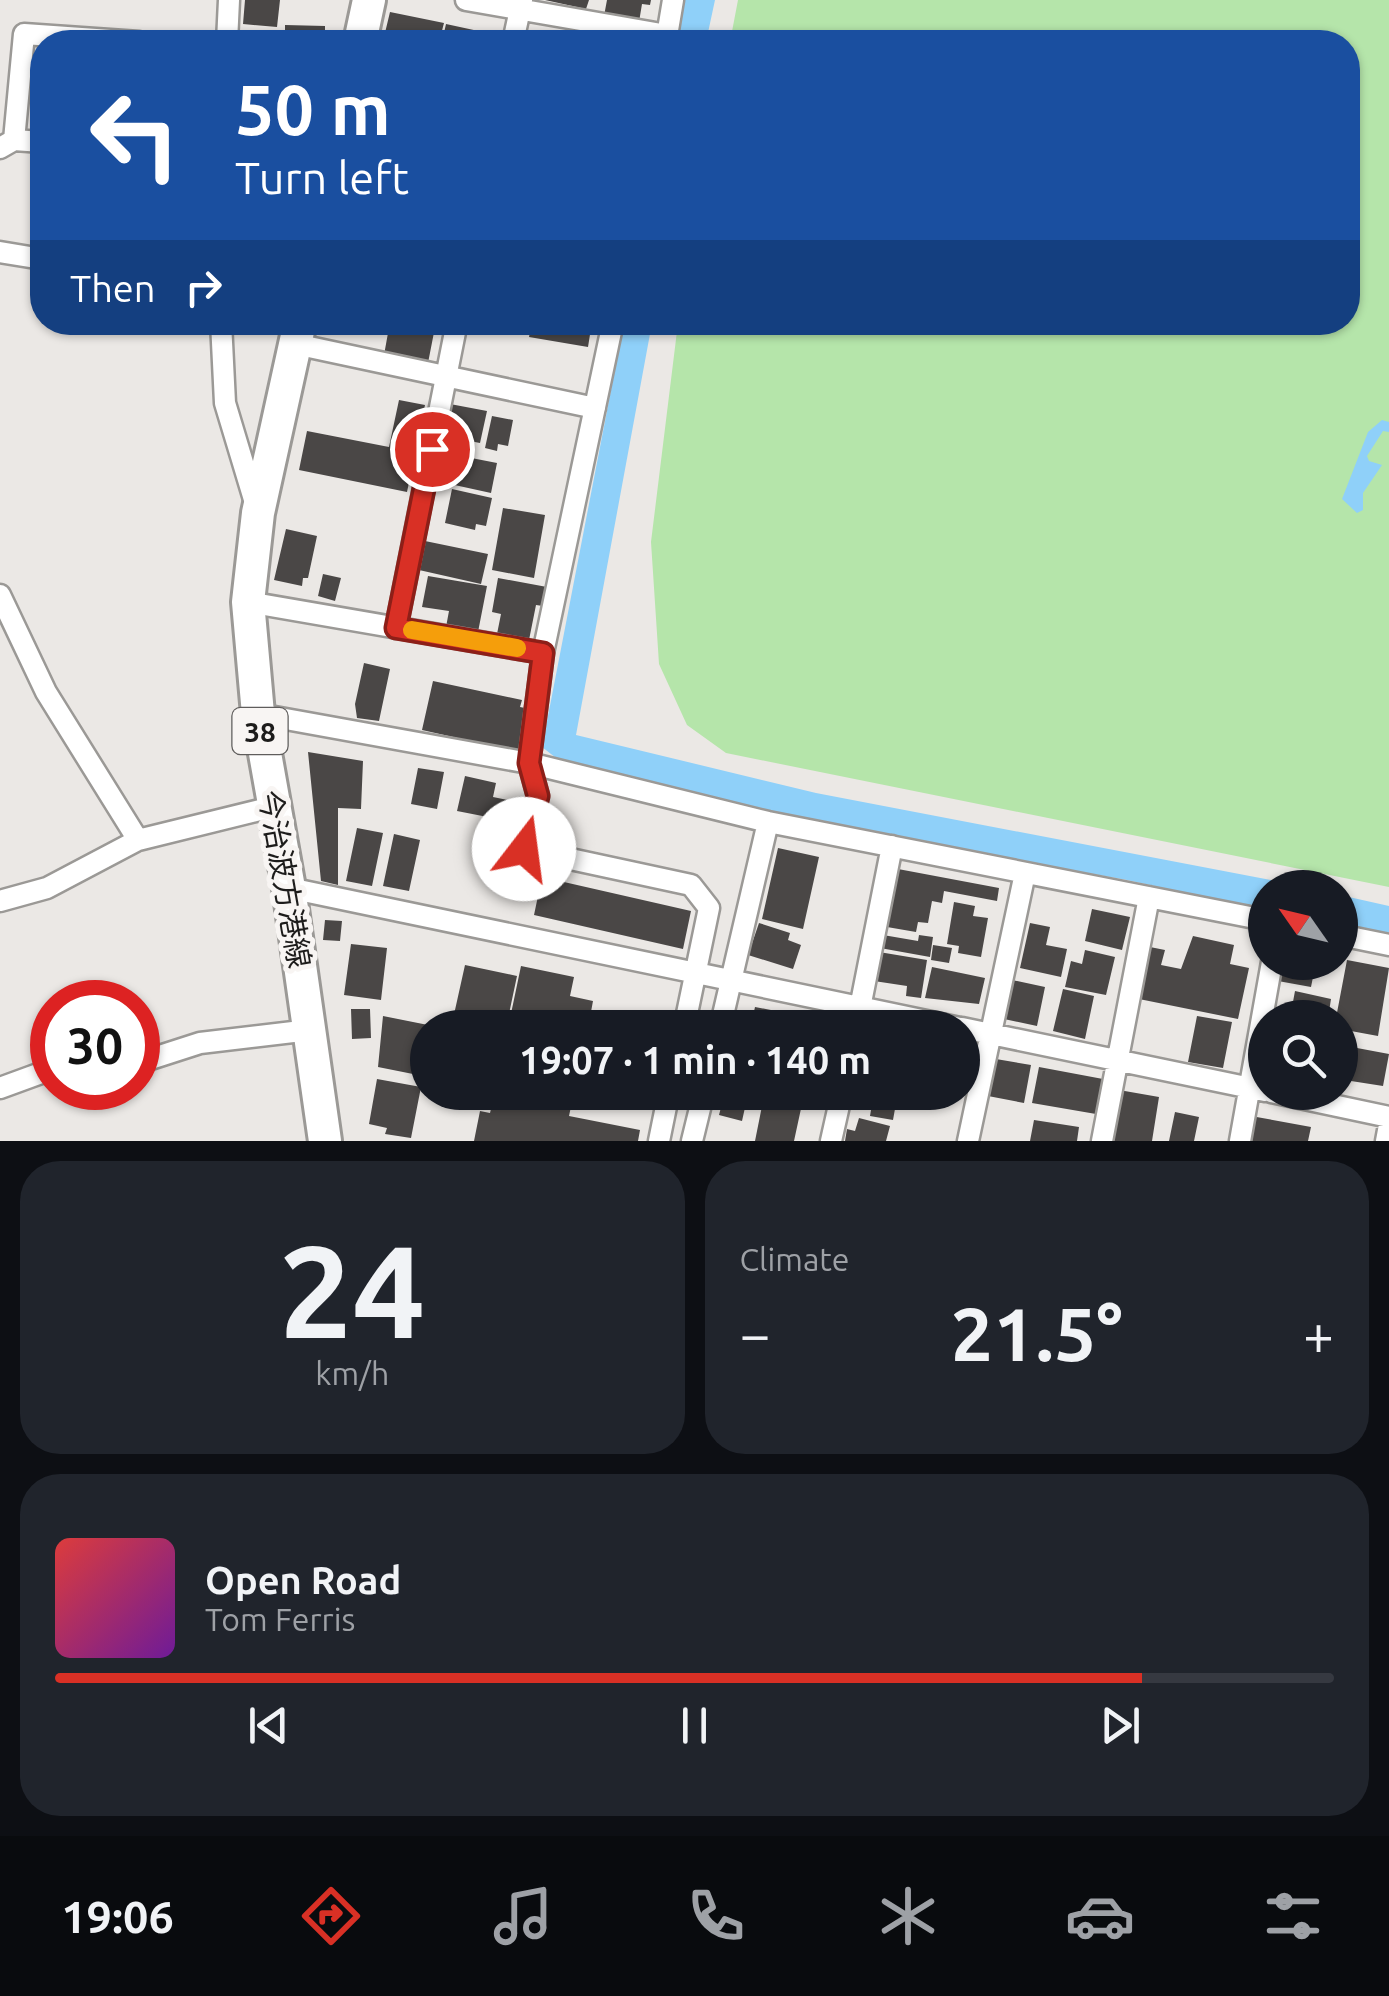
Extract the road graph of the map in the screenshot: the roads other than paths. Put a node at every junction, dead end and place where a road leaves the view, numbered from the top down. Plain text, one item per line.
1 (229, 0) edge
2 (369, 0) edge
3 (466, 0) edge
4 (673, 0) edge
5 (521, 5) edge
6 (228, 30) edge
7 (363, 30) edge
8 (516, 30) edge
9 (628, 30) edge
10 (668, 30) edge
11 (30, 34) edge
12 (7, 144) edge
13 (0, 252) edge
14 (30, 257) edge
15 (221, 335) edge
16 (298, 335) edge
17 (305, 335) edge
18 (454, 335) edge
19 (610, 335) edge
20 (446, 378) junction
21 (594, 408) junction
22 (258, 513) junction
23 (0, 595) edge
24 (248, 602) junction
25 (396, 628) junction
26 (543, 653) junction
27 (258, 714) junction
28 (529, 763) junction
29 (272, 807) junction
30 (768, 822) junction
31 (138, 840) junction
32 (892, 846) junction
33 (1025, 873) junction
34 (290, 888) junction
35 (1149, 897) junction
36 (0, 901) edge
37 (1248, 917) edge
38 (1358, 939) edge
39 (1389, 945) edge
40 (696, 973) junction
41 (731, 980) junction
42 (688, 1010) edge
43 (724, 1010) edge
44 (834, 1010) edge
45 (859, 1010) edge
46 (310, 1030) junction
47 (980, 1032) edge
48 (992, 1034) junction
49 (160, 1056) edge
50 (1117, 1060) junction
51 (30, 1076) edge
52 (0, 1088) edge
53 (1248, 1088) edge
54 (666, 1110) edge
55 (700, 1110) edge
56 (838, 1110) edge
57 (1254, 1110) edge
58 (1355, 1110) edge
59 (1389, 1117) edge
60 (1389, 1125) edge
61 (325, 1141) edge
62 (659, 1141) edge
63 (692, 1141) edge
64 (831, 1141) edge
65 (968, 1141) edge
66 (1102, 1141) edge
67 (1240, 1141) edge
68 (1386, 1141) edge

1 - 6 street
2 - 7 main road
3 - 5 street
4 - 10 street
5 - 8 street
5 - 9 street
11 - 12 street
13 - 14 street
15 - 22 street
16 - 22 main road, 今治波方港線 / 38
17 - 20 street
18 - 20 street
19 - 21 street
20 - 21 street
20 - 25 street
21 - 26 street
22 - 24 main road, 今治波方港線 / 38
23 - 31 street
24 - 25 street
24 - 27 main road, 今治波方港線 / 38
25 - 26 street
26 - 28 street
27 - 28 street
27 - 29 main road, 今治波方港線 / 38
28 - 30 street
28 - 40 street
29 - 31 street
29 - 34 main road, 今治波方港線 / 38
30 - 32 street
30 - 41 street
31 - 36 street
32 - 33 street
32 - 45 street
33 - 35 street
33 - 48 street
34 - 40 street
34 - 46 main road, 今治波方港線 / 38
35 - 37 street
35 - 50 street
38 - 39 street
40 - 41 street
40 - 42 street
41 - 43 street
41 - 44 street
46 - 49 street
46 - 61 main road, 今治波方港線 / 38
47 - 48 street
48 - 50 street
48 - 65 street
50 - 53 street
50 - 66 street
51 - 52 street
54 - 62 street
55 - 63 street
56 - 64 street
57 - 67 street
58 - 59 street
60 - 68 street

